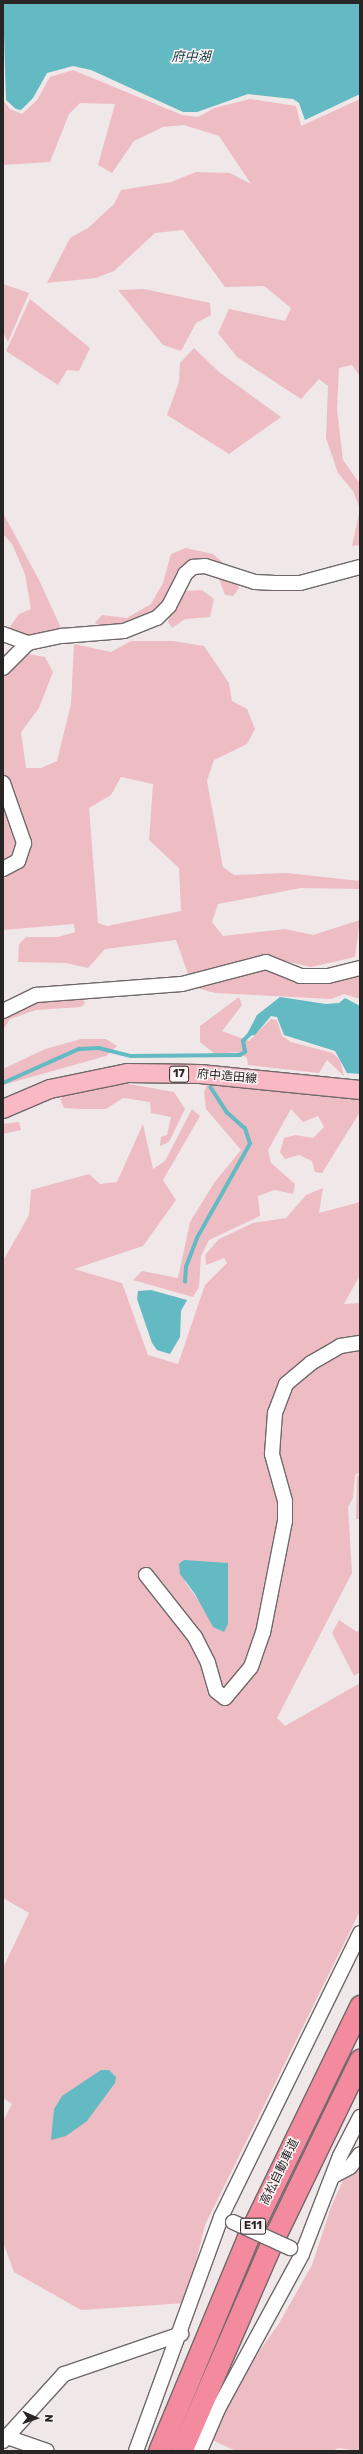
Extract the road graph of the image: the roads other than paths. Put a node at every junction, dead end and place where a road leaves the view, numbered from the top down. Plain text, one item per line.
1 (360, 567) edge
2 (3, 634) edge
3 (28, 643) junction
4 (3, 668) edge
5 (3, 783) edge
6 (3, 869) edge
7 (360, 968) edge
8 (3, 1011) edge
9 (360, 1090) edge
10 (3, 1109) edge
11 (360, 1343) edge
12 (146, 1575) dead end
13 (360, 1933) edge
14 (360, 2006) edge
15 (360, 2060) edge
16 (360, 2118) edge
17 (360, 2154) edge
18 (335, 2175) junction
19 (227, 2220) junction
20 (296, 2251) junction
21 (180, 2334) junction
22 (5, 2439) edge
23 (47, 2451) edge
24 (136, 2451) edge
25 (159, 2451) edge
26 (181, 2451) edge
27 (200, 2451) edge

1 - 3 street
2 - 3 street
3 - 4 street
5 - 6 street
7 - 8 street
9 - 10 main road, 府中造田線 / 17
11 - 12 street
13 - 19 street
14 - 25 highway, 高松自動車道 / E11
15 - 26 highway, 高松自動車道 / E11
16 - 18 street
17 - 18 street
18 - 20 street
19 - 20 street, bridge
19 - 21 street
20 - 27 street
21 - 22 street
21 - 24 street
22 - 23 street

